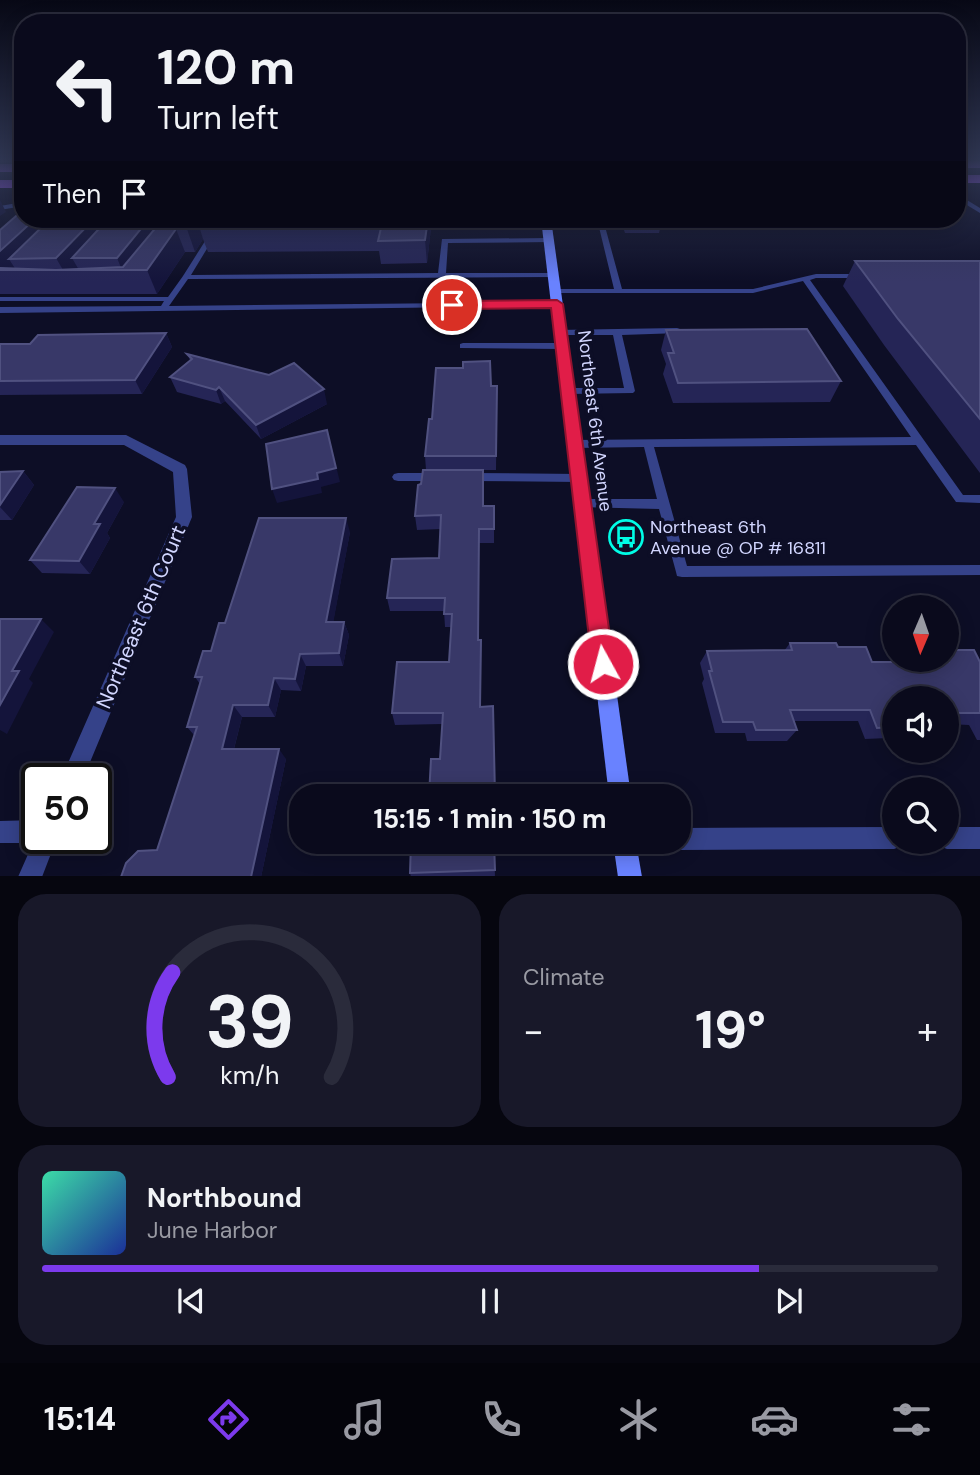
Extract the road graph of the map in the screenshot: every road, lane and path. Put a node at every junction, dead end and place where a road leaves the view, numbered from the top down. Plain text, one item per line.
1 (968, 201) edge
2 (980, 211) edge
3 (216, 228) edge
4 (547, 228) edge
5 (602, 228) edge
6 (549, 240) junction
7 (442, 275) junction
8 (553, 275) junction
9 (877, 276) edge
10 (186, 277) junction
11 (805, 279) junction
12 (72, 286) dead end
13 (620, 291) junction
14 (556, 298) junction
15 (0, 299) edge
16 (61, 299) junction
17 (170, 299) junction
18 (164, 307) junction
19 (0, 310) edge
20 (684, 331) edge
21 (617, 332) junction
22 (561, 339) junction
23 (463, 346) dead end
24 (568, 391) junction
25 (0, 440) edge
26 (919, 441) junction
27 (648, 443) junction
28 (574, 444) junction
29 (398, 477) dead end
30 (579, 478) junction
31 (980, 499) edge
32 (582, 504) junction
33 (664, 504) junction
34 (980, 569) edge
35 (79, 763) edge
36 (618, 784) edge
37 (21, 831) edge
38 (0, 832) edge
39 (882, 838) edge
40 (959, 838) edge
41 (980, 838) edge
42 (691, 839) edge
43 (39, 854) edge
44 (627, 854) edge
45 (30, 876) edge
46 (630, 876) edge

1 - 2 lane
3 - 10 lane
4 - 6 main road, Northeast 6th Avenue
5 - 13 lane
6 - 7 lane
6 - 8 main road, Northeast 6th Avenue
7 - 8 lane
7 - 10 lane
8 - 14 main road, Northeast 6th Avenue
9 - 11 lane
10 - 17 lane
11 - 13 lane
11 - 26 lane
12 - 16 lane
13 - 14 lane
14 - 18 lane
14 - 22 main road, Northeast 6th Avenue
15 - 16 lane
16 - 17 lane
17 - 18 lane
18 - 19 lane
20 - 21 lane
21 - 22 lane
21 - 24 lane
22 - 23 lane
22 - 24 main road, Northeast 6th Avenue
24 - 28 main road, Northeast 6th Avenue
25 - 35 street, Northeast 6th Court
26 - 27 lane
26 - 31 lane
27 - 28 lane
27 - 33 lane
28 - 30 main road, Northeast 6th Avenue
29 - 30 lane
30 - 32 main road, Northeast 6th Avenue
32 - 33 lane
32 - 36 main road, Northeast 6th Avenue
33 - 34 lane
37 - 38 street
39 - 42 street
40 - 41 street
43 - 45 street
44 - 46 main road

